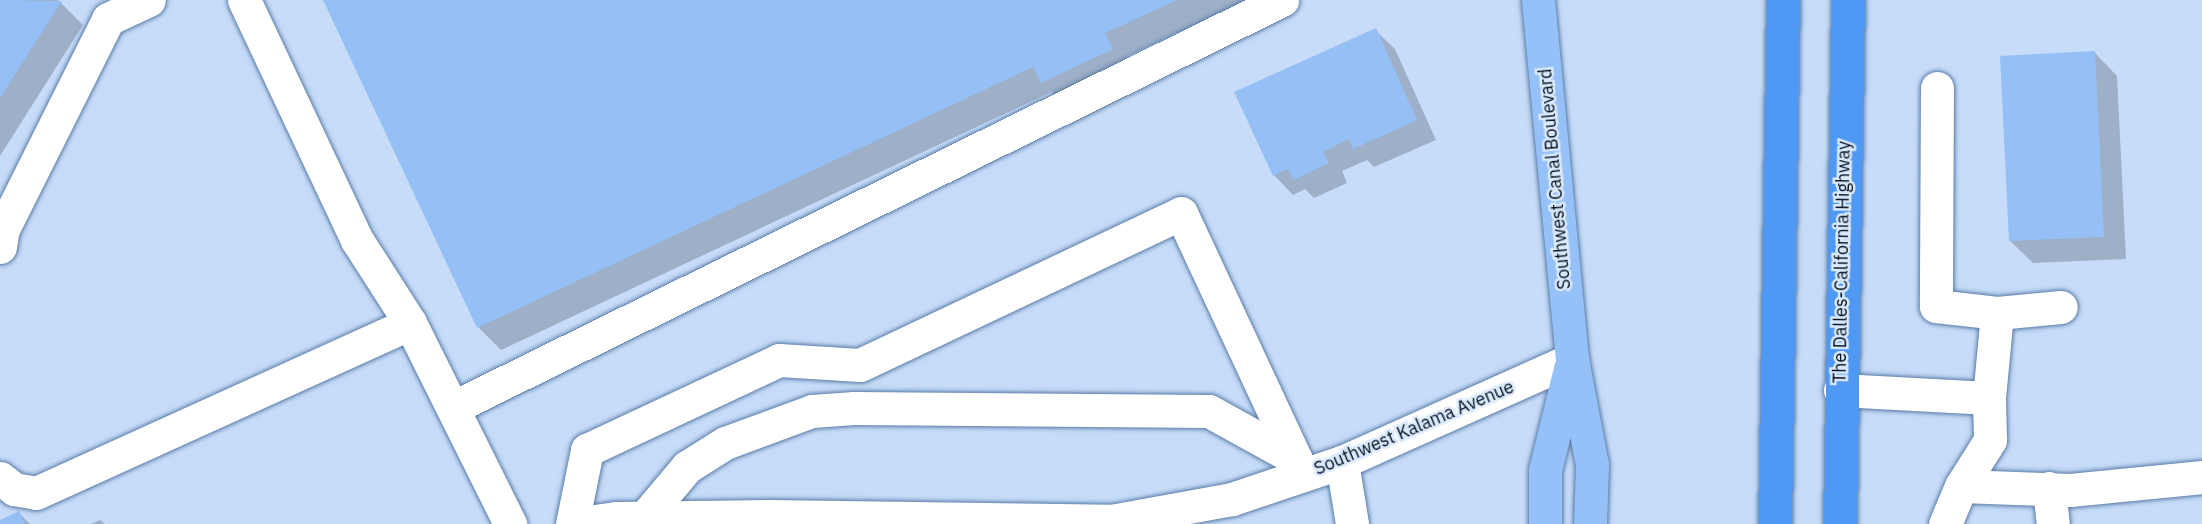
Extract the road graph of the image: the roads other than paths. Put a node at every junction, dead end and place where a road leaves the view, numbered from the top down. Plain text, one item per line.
1 (149, 0) edge
2 (244, 0) edge
3 (1282, 0) edge
4 (1539, 0) edge
5 (1783, 0) edge
6 (1848, 0) edge
7 (1937, 88) dead end
8 (0, 247) edge
9 (2061, 307) dead end
10 (1997, 313) junction
11 (410, 323) junction
12 (1572, 359) junction
13 (1840, 390) junction
14 (1989, 398) junction
15 (454, 407) junction
16 (1341, 462) junction
17 (1300, 467) junction
18 (2202, 477) edge
19 (0, 478) edge
20 (1961, 486) junction
21 (2060, 489) junction
22 (644, 518) junction
23 (770, 520) edge
24 (510, 524) edge
25 (573, 524) edge
26 (1352, 524) edge
27 (1545, 524) edge
28 (1590, 524) edge
29 (1775, 524) edge
30 (1840, 524) edge
31 (1945, 524) edge
32 (2053, 524) edge
33 (2076, 524) edge

1 - 8 street
2 - 11 street
3 - 15 street
4 - 12 main road, Southwest Canal Boulevard
5 - 29 highway
6 - 13 highway, The Dalles-California Highway
7 - 10 street
9 - 10 street
10 - 14 street
11 - 15 street
11 - 19 street
12 - 16 street, Southwest Kalama Avenue
12 - 27 main road, Southwest Canal Boulevard
12 - 28 main road, Southwest Canal Boulevard
13 - 14 street
13 - 30 highway, The Dalles-California Highway
14 - 20 street
15 - 24 street
16 - 17 street, Southwest Kalama Avenue
16 - 26 street
17 - 22 street
17 - 23 street, Southwest Kalama Avenue
17 - 25 street
18 - 21 street
20 - 21 street
20 - 31 street
21 - 32 street
21 - 33 street
22 - 23 street, Southwest Kalama Avenue
22 - 25 street, Southwest Kalama Avenue

